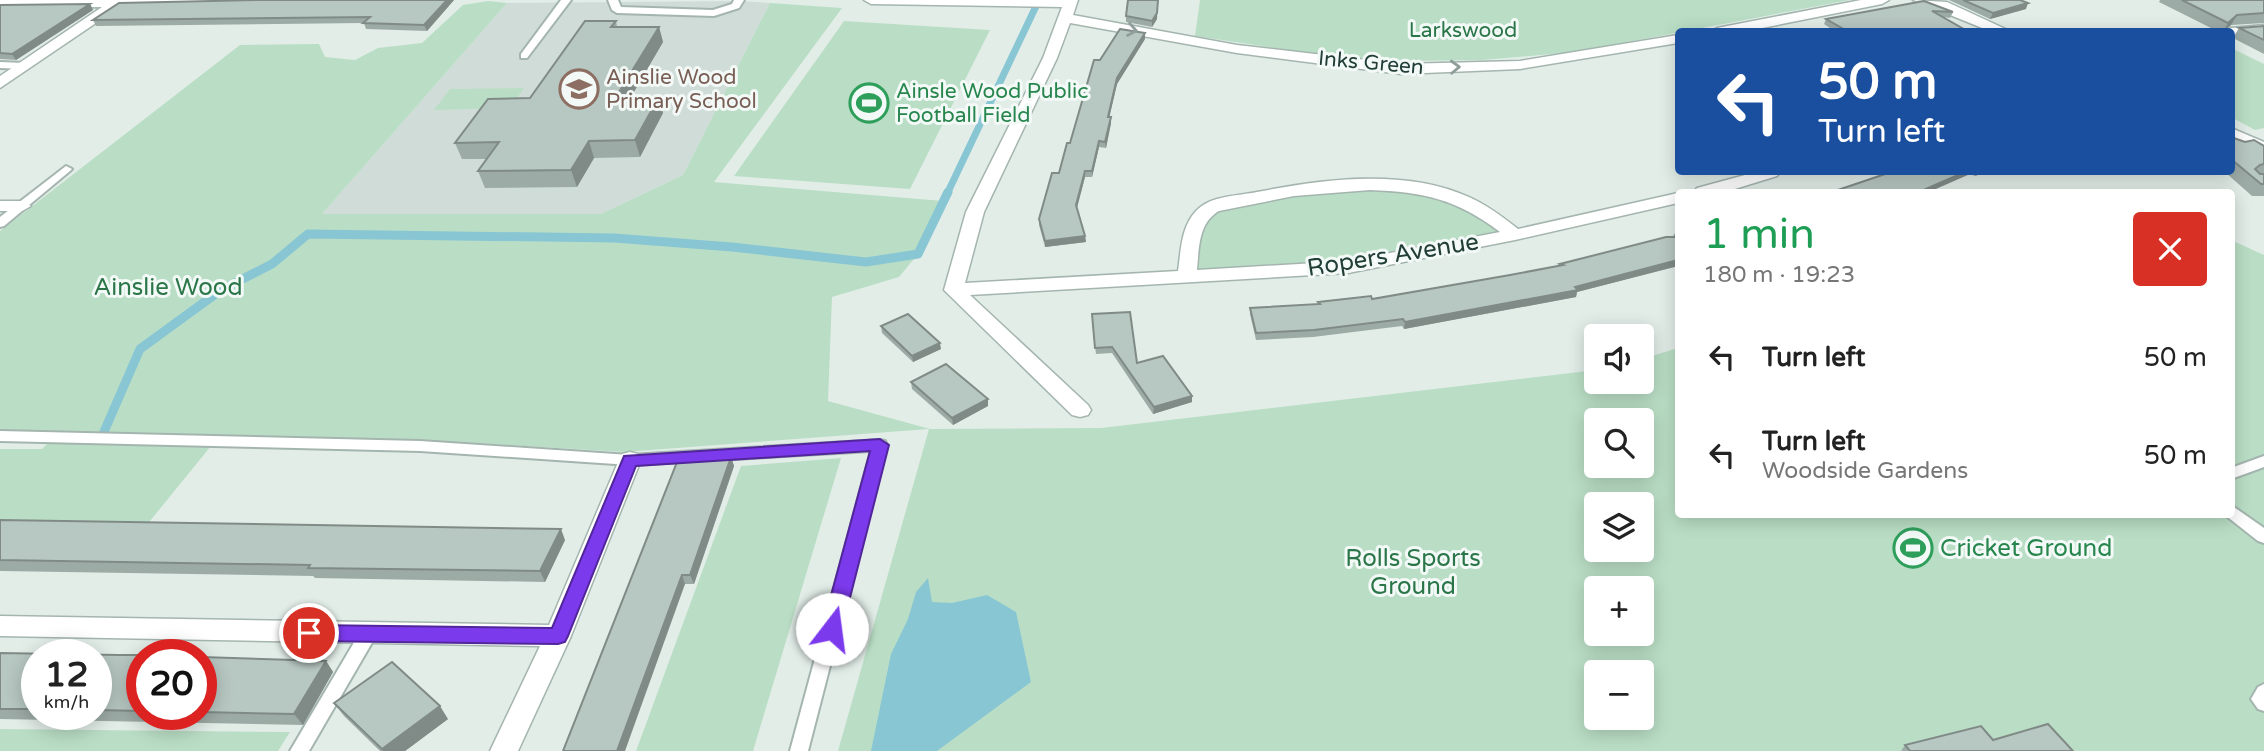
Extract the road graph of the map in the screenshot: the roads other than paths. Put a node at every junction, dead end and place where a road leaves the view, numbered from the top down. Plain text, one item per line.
1 (259, 0) edge
2 (566, 0) edge
3 (613, 0) edge
4 (739, 0) edge
5 (871, 0) edge
6 (1882, 0) edge
7 (1920, 0) edge
8 (118, 2) junction
9 (0, 4) edge
10 (1069, 7) edge
11 (1738, 28) edge
12 (1996, 28) edge
13 (2264, 29) edge
14 (2235, 32) edge
15 (1675, 39) edge
16 (524, 56) dead end
17 (0, 65) edge
18 (25, 66) junction
19 (0, 83) edge
20 (2235, 135) edge
21 (2264, 148) edge
22 (66, 169) dead end
23 (1762, 175) edge
24 (1717, 189) edge
25 (1675, 199) edge
26 (0, 206) edge
27 (22, 206) junction
28 (0, 223) edge
29 (1515, 235) junction
30 (1187, 276) junction
31 (954, 290) junction
32 (1080, 410) dead end
33 (0, 436) edge
34 (630, 460) junction
35 (2264, 461) edge
36 (2235, 472) edge
37 (2235, 514) edge
38 (2264, 537) edge
39 (0, 626) edge
40 (368, 634) junction
41 (558, 636) junction
42 (2264, 692) edge
43 (2264, 703) edge
44 (299, 751) edge
45 (504, 751) edge
46 (799, 751) edge

1 - 8 street
2 - 16 lane
3 - 4 lane
5 - 10 street, Inks Green
6 - 11 street
7 - 12 street
8 - 9 street
8 - 18 street
10 -> 15 street, Inks Green
10 - 31 street
13 - 14 street
17 - 18 lane
18 - 19 street
20 - 21 street
22 - 27 lane
23 - 24 street
25 - 29 street, Ropers Avenue
26 - 27 street
27 - 28 lane
29 - 30 street, Ropers Avenue
29 - 30 street, Ropers Avenue
30 - 31 street, Ropers Avenue
31 - 32 street
33 - 34 lane
34 - 41 street
34 - 46 lane
35 - 36 lane
37 - 38 lane
39 - 40 street
40 - 41 street
40 - 44 lane
41 - 45 street
42 - 43 lane

